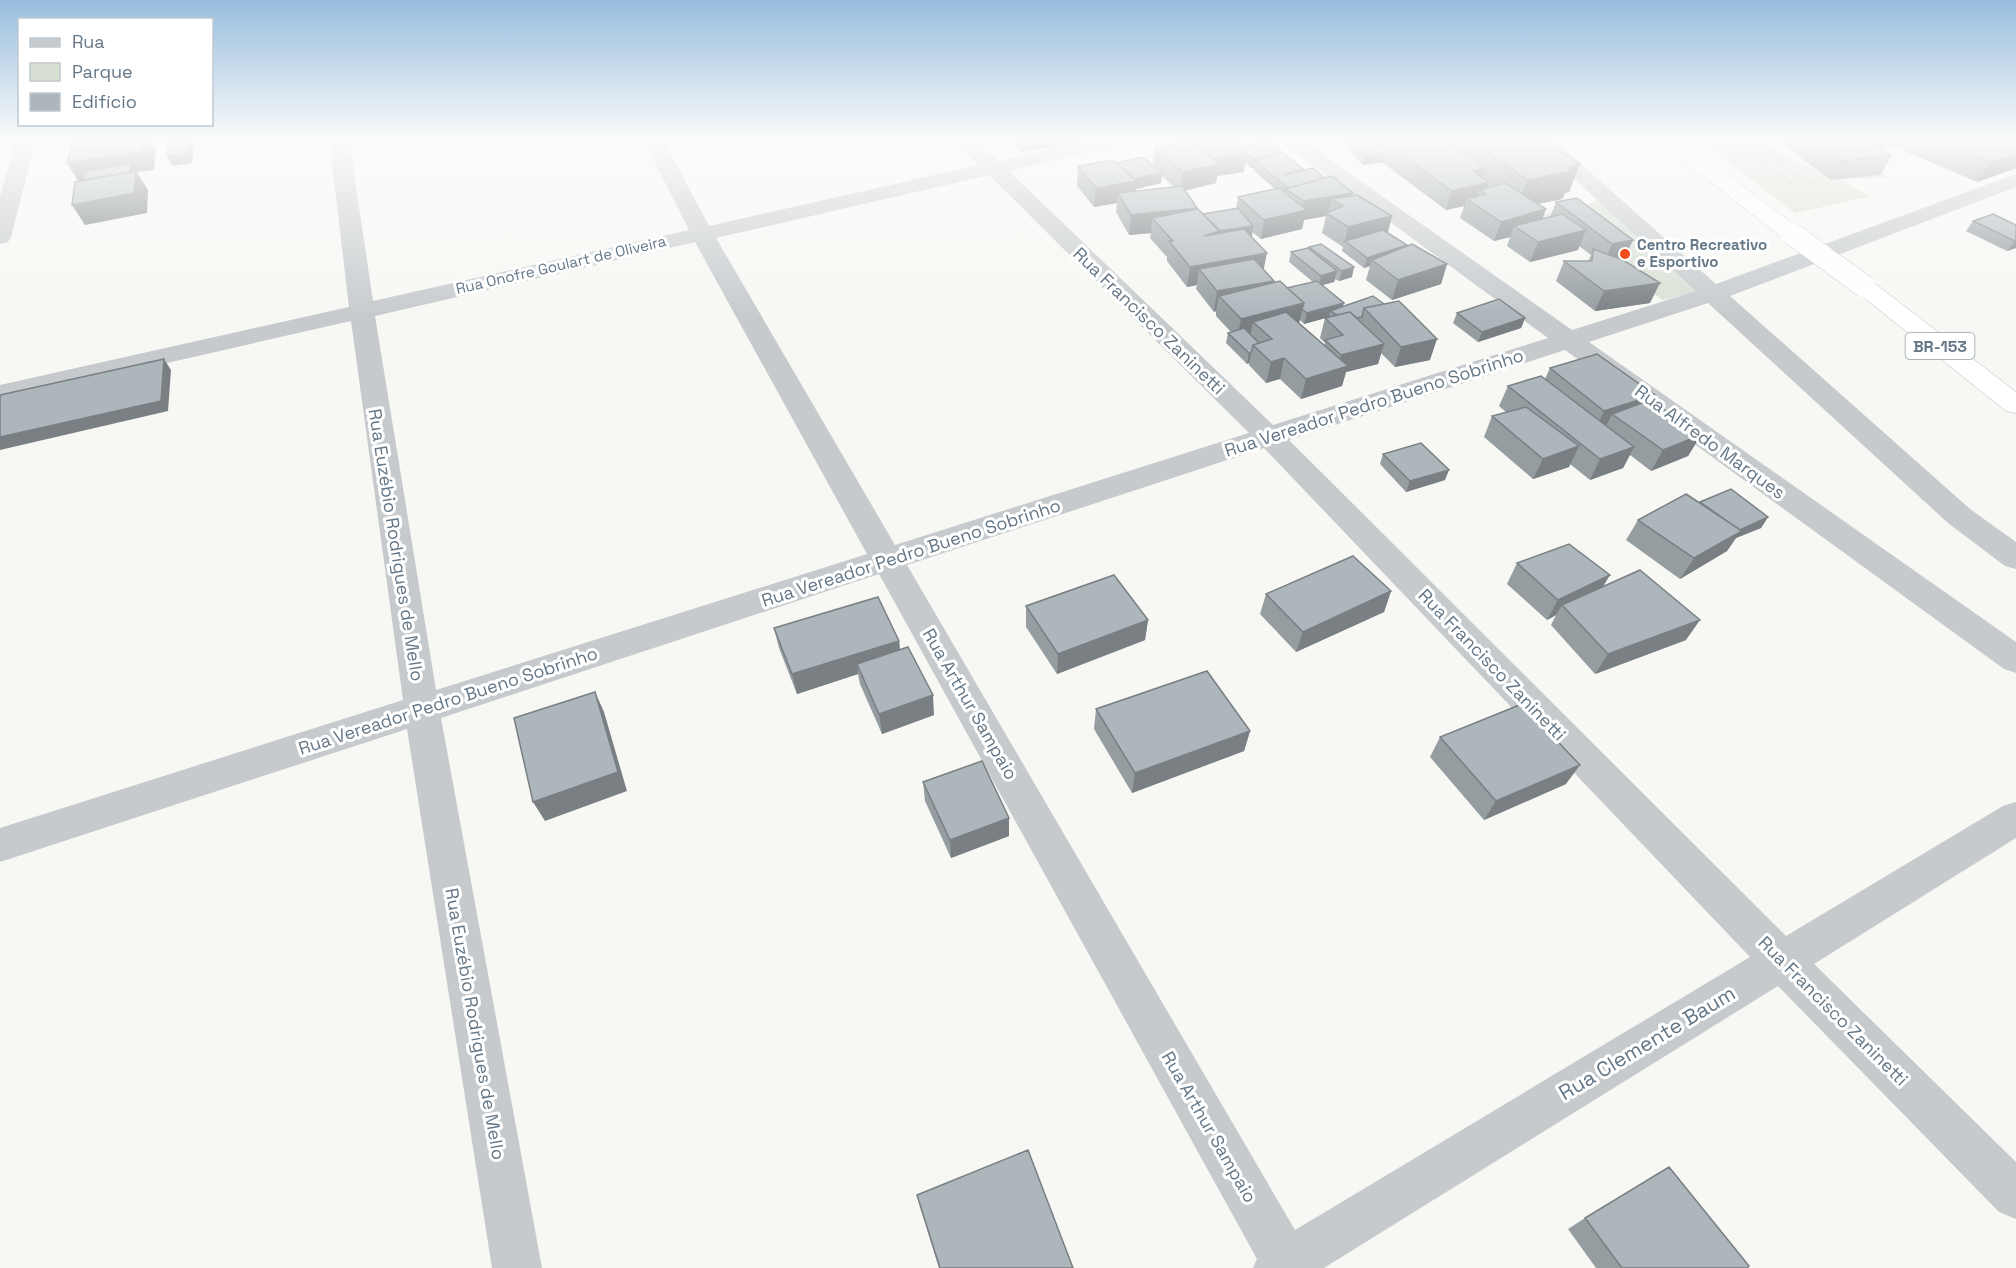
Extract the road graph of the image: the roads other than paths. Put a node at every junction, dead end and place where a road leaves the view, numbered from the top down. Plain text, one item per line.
1 (10, 198) edge
2 (346, 198) edge
3 (683, 198) edge
4 (859, 198) edge
5 (1023, 198) edge
6 (1369, 198) edge
7 (1606, 198) edge
8 (1744, 198) edge
9 (1968, 198) edge
10 (702, 234) junction
11 (0, 237) edge
12 (1712, 294) junction
13 (360, 310) junction
14 (1569, 341) junction
15 (0, 393) edge
16 (2016, 405) edge
17 (1269, 437) junction
18 (2016, 558) edge
19 (887, 560) junction
20 (2016, 660) edge
21 (421, 711) junction
22 (2016, 818) edge
23 (0, 845) edge
24 (1782, 961) junction
25 (2016, 1195) edge
26 (1284, 1266) edge
27 (518, 1268) edge

1 - 11 street
2 - 13 street, Rua Euzébio Rodrigues de Mello
3 - 10 street, Rua Arthur Sampaio
4 - 10 street, Rua Onofre Goulart de Oliveira
5 - 17 street, Rua Francisco Zaninetti
6 - 14 street, Rua Alfredo Marques
7 - 12 street
8 - 16 highway, BR-153, bridge
9 - 12 street, Rua Vereador Pedro Bueno Sobrinho
10 - 13 street, Rua Onofre Goulart de Oliveira
10 - 19 street, Rua Arthur Sampaio
12 - 14 street, Rua Vereador Pedro Bueno Sobrinho
12 - 18 street
13 - 15 street, Rua Onofre Goulart de Oliveira
13 - 21 street, Rua Euzébio Rodrigues de Mello
14 - 17 street, Rua Vereador Pedro Bueno Sobrinho
14 - 20 street, Rua Alfredo Marques
17 - 19 street, Rua Vereador Pedro Bueno Sobrinho
17 - 24 street, Rua Francisco Zaninetti
19 - 21 street, Rua Vereador Pedro Bueno Sobrinho
19 - 26 street, Rua Arthur Sampaio
21 - 23 street, Rua Vereador Pedro Bueno Sobrinho
21 - 27 street, Rua Euzébio Rodrigues de Mello
22 - 24 street, Rua Clemente Baum
24 - 25 street, Rua Francisco Zaninetti
24 - 26 street, Rua Clemente Baum

